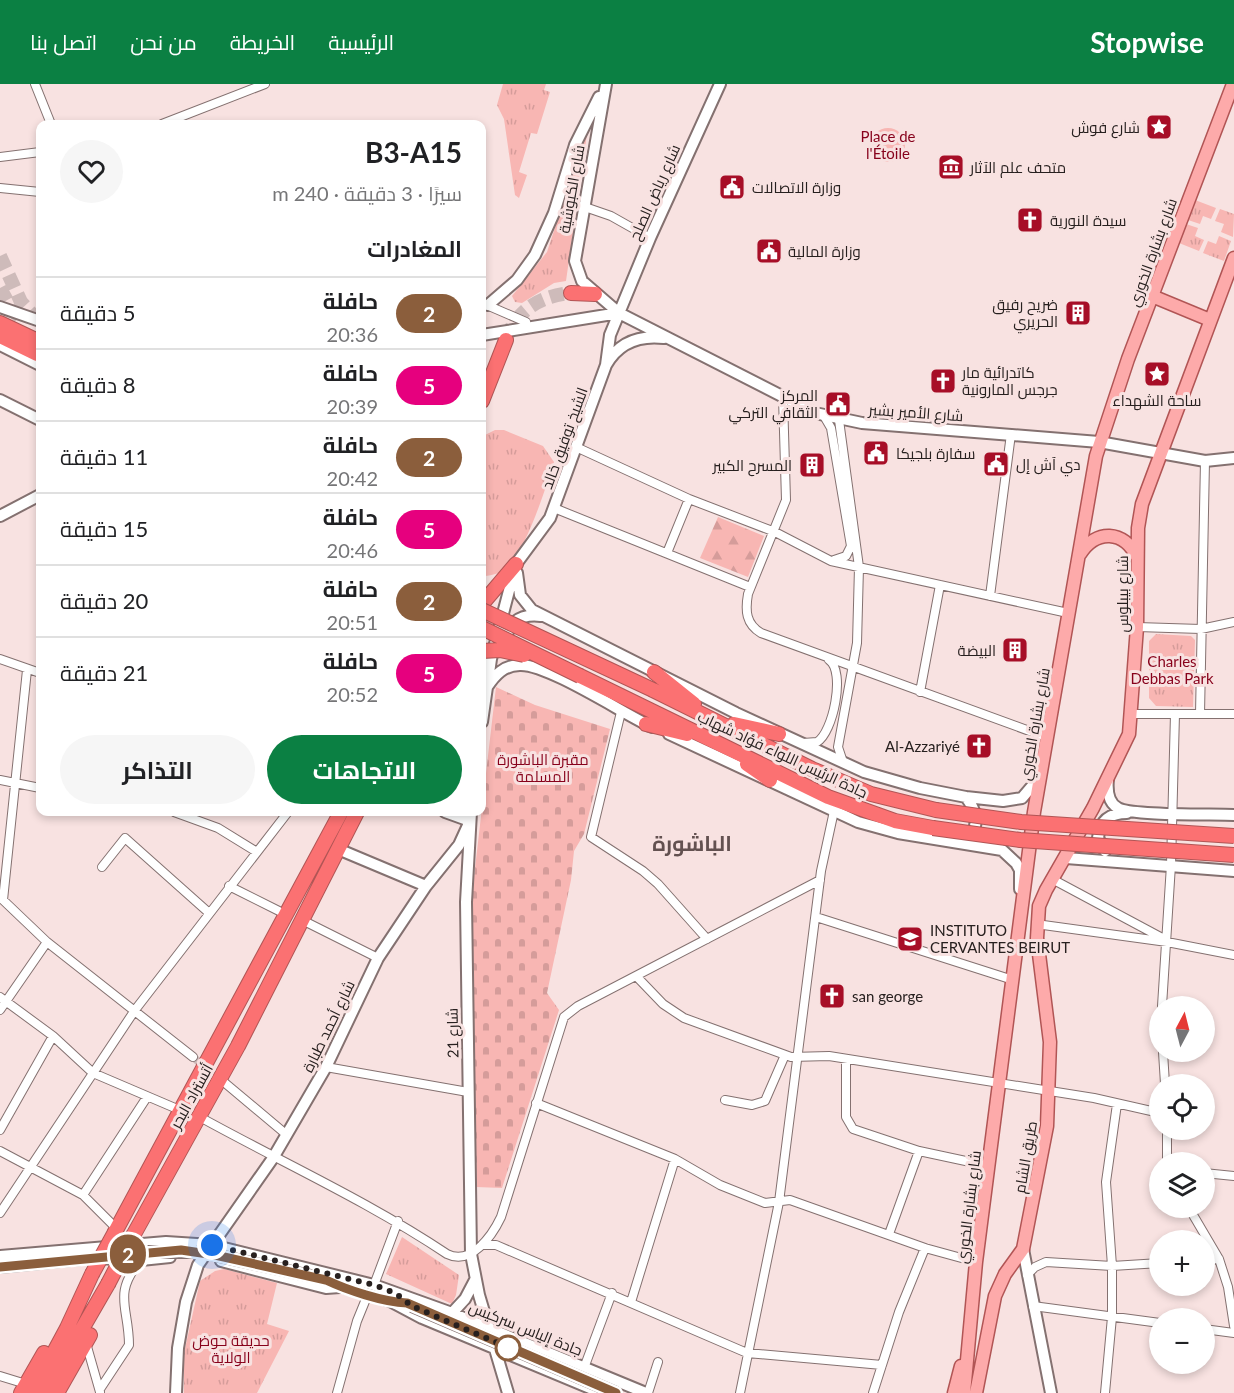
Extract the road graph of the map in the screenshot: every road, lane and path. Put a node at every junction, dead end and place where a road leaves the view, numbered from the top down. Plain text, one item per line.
1 (35, 84) edge
2 (265, 84) edge
3 (720, 84) edge
4 (1233, 84) edge
5 (604, 86) edge
6 (49, 120) edge
7 (172, 120) edge
8 (36, 152) edge
9 (0, 157) edge
10 (0, 188) edge
11 (36, 192) edge
12 (582, 206) junction
13 (650, 238) junction
14 (1234, 258) edge
15 (571, 293) tunnel mouth
16 (595, 294) junction
17 (1152, 296) junction
18 (486, 303) edge
19 (486, 304) edge
20 (0, 307) edge
21 (619, 313) junction
22 (36, 320) edge
23 (1210, 320) junction
24 (0, 323) edge
25 (526, 324) junction
26 (486, 328) edge
27 (486, 334) edge
28 (0, 336) edge
29 (672, 339) junction
30 (506, 340) tunnel mouth
31 (0, 345) edge
32 (36, 354) edge
33 (36, 355) edge
34 (36, 356) edge
35 (606, 365) junction
36 (486, 391) edge
37 (783, 398) junction
38 (0, 400) edge
39 (824, 416) junction
40 (36, 418) edge
41 (839, 420) junction
42 (1011, 434) junction
43 (1099, 442) junction
44 (576, 447) junction
45 (1159, 452) junction
46 (1234, 458) edge
47 (1205, 461) junction
48 (36, 497) edge
49 (689, 499) junction
50 (554, 508) junction
51 (0, 516) edge
52 (775, 532) junction
53 (667, 553) junction
54 (1079, 555) junction
55 (1137, 556) junction
56 (831, 561) junction
57 (516, 564) junction
58 (859, 567) junction
59 (940, 585) junction
60 (750, 587) junction
61 (990, 596) junction
62 (486, 599) edge
63 (486, 607) edge
64 (486, 612) edge
65 (1068, 613) junction
66 (547, 617) junction
67 (1234, 622) edge
68 (507, 623) junction
69 (1137, 627) junction
70 (1202, 629) junction
71 (486, 630) edge
72 (486, 651) edge
73 (817, 654) junction
74 (0, 659) edge
75 (520, 665) junction
76 (561, 667) junction
77 (852, 667) junction
78 (27, 670) junction
79 (36, 672) edge
80 (654, 672) junction
81 (486, 685) edge
82 (486, 689) edge
83 (920, 692) junction
84 (621, 712) junction
85 (1132, 714) junction
86 (1175, 714) junction
87 (1200, 714) junction
88 (1234, 714) edge
89 (713, 720) junction
90 (646, 724) junction
91 (779, 734) junction
92 (1046, 737) junction
93 (716, 741) junction
94 (797, 743) junction
95 (848, 766) junction
96 (1040, 775) junction
97 (1108, 779) junction
98 (0, 780) edge
99 (770, 780) junction
100 (14, 783) junction
101 (36, 787) edge
102 (966, 797) junction
103 (834, 812) junction
104 (1131, 813) junction
105 (1173, 813) junction
106 (1234, 815) edge
107 (185, 816) edge
108 (285, 816) edge
109 (330, 816) edge
110 (339, 816) edge
111 (361, 816) edge
112 (361, 816) edge
113 (470, 816) edge
114 (1234, 836) edge
115 (958, 843) junction
116 (257, 852) junction
117 (345, 852) junction
118 (1234, 855) edge
119 (1066, 858) junction
120 (1122, 862) junction
121 (1171, 865) junction
122 (102, 867) dead end
123 (1234, 871) edge
124 (1052, 879) junction
125 (820, 880) junction
126 (229, 886) junction
127 (426, 886) junction
128 (2, 900) edge
129 (279, 911) junction
130 (208, 912) junction
131 (816, 917) junction
132 (1020, 920) junction
133 (308, 923) junction
134 (1036, 924) junction
135 (707, 939) junction
136 (1167, 941) junction
137 (48, 942) junction
138 (1234, 955) edge
139 (378, 958) junction
140 (638, 978) junction
141 (1013, 980) junction
142 (1162, 996) edge
143 (3, 999) edge
144 (0, 1010) edge
145 (135, 1010) junction
146 (53, 1036) junction
147 (221, 1037) junction
148 (238, 1046) junction
149 (785, 1055) junction
150 (193, 1057) tunnel mouth
151 (798, 1059) junction
152 (846, 1059) junction
153 (326, 1067) junction
154 (93, 1073) junction
155 (225, 1083) tunnel mouth
156 (999, 1083) junction
157 (1049, 1091) junction
158 (468, 1092) junction
159 (147, 1097) junction
160 (725, 1100) dead end
161 (536, 1102) junction
162 (1117, 1104) junction
163 (182, 1111) junction
164 (1149, 1111) edge
165 (198, 1116) junction
166 (0, 1130) edge
167 (287, 1135) junction
168 (0, 1151) edge
169 (919, 1151) junction
170 (273, 1158) junction
171 (675, 1159) junction
172 (989, 1166) junction
173 (30, 1168) junction
174 (1215, 1174) edge
175 (1234, 1176) edge
176 (84, 1195) junction
177 (779, 1202) junction
178 (0, 1213) edge
179 (1196, 1218) edge
180 (398, 1221) junction
181 (116, 1230) junction
182 (889, 1234) junction
183 (212, 1245) junction
184 (481, 1245) junction
185 (925, 1248) junction
186 (1023, 1249) junction
187 (144, 1252) junction
188 (105, 1254) junction
189 (471, 1254) junction
190 (0, 1256) edge
191 (202, 1258) junction
192 (1215, 1259) edge
193 (1219, 1259) junction
194 (976, 1262) junction
195 (1149, 1264) edge
196 (1112, 1266) junction
197 (0, 1267) edge
198 (1027, 1275) junction
199 (474, 1280) junction
200 (342, 1282) junction
201 (107, 1286) junction
202 (371, 1290) junction
203 (612, 1293) junction
204 (393, 1298) junction
205 (631, 1302) junction
206 (1033, 1305) junction
207 (452, 1313) junction
208 (1112, 1317) junction
209 (1149, 1322) edge
210 (1234, 1326) edge
211 (489, 1328) junction
212 (1215, 1330) edge
213 (1234, 1333) edge
214 (86, 1342) junction
215 (496, 1350) junction
216 (747, 1353) junction
217 (966, 1357) junction
218 (658, 1362) dead end
219 (982, 1362) junction
220 (882, 1365) junction
221 (584, 1368) junction
222 (0, 1376) edge
223 (26, 1390) edge
224 (100, 1391) edge
225 (504, 1392) edge
226 (45, 1393) edge
227 (57, 1393) edge
228 (176, 1393) edge
229 (337, 1393) edge
230 (602, 1393) edge
231 (616, 1393) edge
232 (647, 1393) edge
233 (740, 1393) edge
234 (873, 1393) edge
235 (954, 1393) edge
236 (964, 1393) edge
237 (976, 1393) edge
238 (984, 1393) edge
239 (1051, 1393) edge
240 (1105, 1393) edge

1 - 6 street
2 - 7 street
3 - 13 street, شارع رياض الصلح
4 - 17 main road, شارع بشارة الخوري
5 - 12 street, شارع الكبوشية
5 - 18 street
8 - 9 street
10 - 11 street
12 - 13 street
12 - 16 street, شارع الكبوشية
13 - 21 street, شارع رياض الصلح
14 - 23 main road, شارع بيبلوس
15 - 16 highway
16 - 21 street, شارع الكبوشية
17 - 23 main road
17 - 43 main road, شارع بشارة الخوري
19 - 25 street
20 - 22 street
21 - 25 street
21 - 29 street, شارع الأمير بشير
21 - 35 street, الشيخ توفيق خالد
23 - 45 main road, شارع بيبلوس
24 - 32 highway
25 - 26 street
25 - 27 street
28 - 33 highway
29 - 35 street
29 - 37 street, شارع الأمير بشير
30 - 36 highway
31 - 34 street
35 - 44 street, الشيخ توفيق خالد
37 - 39 street, شارع الأمير بشير
37 - 52 street
38 - 40 street
39 - 41 street, شارع الأمير بشير
39 - 56 street
41 - 42 street, شارع الأمير بشير
41 - 58 street
42 - 43 street, شارع الأمير بشير
42 - 61 street
43 - 45 street, شارع الأمير بشير
43 - 54 main road, شارع بشارة الخوري
44 - 49 street
44 - 50 street, الشيخ توفيق خالد
45 - 47 street, شارع الأمير بشير
45 - 55 main road, شارع بيبلوس
46 - 47 street, شارع الأمير بشير
47 - 70 street
48 - 51 street
49 - 52 street
49 - 53 street
50 - 53 street
50 - 57 street, الشيخ توفيق خالد
52 - 56 street
52 - 60 street
53 - 60 street
54 - 55 main road
54 - 65 main road, شارع بشارة الخوري
55 - 69 main road, شارع بيبلوس
56 - 58 street
57 - 62 highway
57 - 66 street
57 - 81 street
58 - 59 street
58 - 77 street
59 - 61 street
59 - 83 street
60 - 73 street
61 - 65 street
63 - 68 highway, bridge
64 - 68 highway, جادة الرئيس اللواء فؤاد شهاب, bridge
65 - 92 main road, شارع بشارة الخوري
66 - 75 street
66 - 80 street
67 - 70 street
68 - 89 highway, جادة الرئيس اللواء فؤاد شهاب, bridge
69 - 70 street
69 - 85 main road, شارع بيبلوس
70 - 87 street
71 - 76 highway, جادة الرئيس اللواء فؤاد شهاب, bridge
72 - 76 highway, bridge
73 - 77 street
73 - 94 street
74 - 78 street
75 - 82 street
75 - 84 street
76 - 93 highway, جادة الرئيس اللواء فؤاد شهاب, bridge
77 - 83 street
77 - 95 street
78 - 79 street
78 - 100 street
80 - 89 highway
80 - 91 street
83 - 92 street
84 - 90 street
84 - 135 street
85 - 86 street
85 - 97 main road, شارع بيبلوس
86 - 87 street
86 - 105 street
87 - 88 street
89 - 91 highway
89 - 114 highway, جادة الرئيس اللواء فؤاد شهاب, bridge
90 - 93 highway
90 - 99 street
91 - 94 street
92 - 96 main road, شارع بشارة الخوري
93 - 99 highway
93 - 118 highway, جادة الرئيس اللواء فؤاد شهاب, bridge
94 - 95 street
95 - 102 street
96 - 102 street
96 - 132 main road, شارع بشارة الخوري
97 - 104 street
97 - 119 main road, شارع بيبلوس
98 - 100 street
99 - 103 street
100 - 101 street
100 - 128 street
102 - 115 street
103 - 115 street
103 - 125 street
104 - 105 street
104 - 120 street
105 - 106 street
105 - 121 street
107 - 116 street
108 - 116 street
109 - 129 highway
110 - 147 highway, أتستراد البحر
111 - 117 highway
112 - 148 highway, أتستراد البحر
113 - 127 street, شارع أحمد طبارة
113 - 158 street, شارع 21
115 - 132 street
116 - 126 street
117 - 127 street
117 - 133 highway
119 - 120 street
119 - 124 main road, شارع بيبلوس
120 - 121 street
121 - 123 street
121 - 136 street
122 - 130 street
124 - 134 main road, شارع بيبلوس
124 - 136 street
125 - 131 street
125 - 135 street
126 - 129 street
126 - 130 street
127 - 139 street, شارع أحمد طبارة
128 - 137 street
129 - 147 highway
130 - 145 street
131 - 141 street
131 - 151 street
132 - 141 main road, شارع بشارة الخوري
133 - 139 street
133 - 148 highway
134 - 136 street
134 - 157 main road, طريق الشام
135 - 140 street
136 - 138 street
136 - 142 street
137 - 143 street
137 - 145 street
139 - 153 street, شارع أحمد طبارة
140 - 149 street
140 - 161 street
141 - 156 main road, شارع بشارة الخوري
143 - 144 street
143 - 146 street
145 - 150 street
145 - 154 street
146 - 154 street
146 - 166 street
147 - 163 highway, أتستراد البحر
148 - 165 highway, أتستراد البحر
149 - 151 street
149 - 160 street
151 - 152 street
151 - 177 street
152 - 156 street
152 - 169 street
153 - 158 street
153 - 167 street, شارع أحمد طبارة
154 - 159 street
154 - 173 street
155 - 167 street
156 - 157 street
156 - 172 main road, شارع بشارة الخوري
157 - 162 street
157 - 186 main road, طريق الشام
158 - 189 street, شارع 21
159 - 163 street
159 - 176 street
161 - 171 street
161 - 184 street
162 - 164 street
162 - 196 street
163 - 181 highway, أتستراد البحر
165 - 170 street
165 - 201 highway, أتستراد البحر, bridge
167 - 170 street, شارع أحمد طبارة
168 - 173 street
169 - 172 street
169 - 182 street
170 - 180 street
170 - 183 street, شارع أحمد طبارة
171 - 177 street
171 - 205 street
172 - 194 main road, شارع بشارة الخوري
173 - 176 street
173 - 178 street
174 - 175 street
176 - 181 street
177 - 182 street
177 - 216 street
179 - 193 street
180 - 189 street
180 - 202 street
181 - 223 highway, أتستراد البحر, bridge
182 - 185 street
183 - 187 street, جادة إلياس سركيس
183 - 191 street, شارع أحمد طبارة
183 - 200 street, جادة إلياس سركيس
184 - 189 street
184 - 203 street
185 - 194 street
185 - 220 street
186 - 198 street, طريق الشام
186 - 219 main road
187 - 188 street
187 - 191 street
187 - 200 street, جادة إلياس سركيس, bridge
187 - 224 street
188 - 190 street
188 - 197 street
189 - 199 street, شارع 21
191 - 200 street
191 - 228 street, شارع أحمد طبارة
192 - 193 street
193 - 210 street
194 - 217 main road, شارع بشارة الخوري
195 - 196 street
196 - 198 street
196 - 208 street
198 - 206 street, طريق الشام
199 - 207 street
199 - 211 street, شارع 21
200 - 202 street, جادة إلياس سركيس
201 - 214 highway
201 - 226 highway, أتستراد البحر
202 - 204 street, جادة إلياس سركيس
202 - 229 street
203 - 205 street
203 - 221 street
204 - 207 street, جادة إلياس سركيس
204 - 215 street
204 - 231 street, جادة إلياس سركيس, bridge
205 - 216 street
206 - 208 street
206 - 239 street, طريق الشام
207 - 211 street, جادة إلياس سركيس
208 - 209 street
208 - 240 street
211 - 215 street, شارع 21
211 - 221 street, جادة إلياس سركيس
212 - 213 street
214 - 224 street
214 - 227 highway
215 - 225 street, شارع 21
215 - 230 street
216 - 220 street
216 - 233 street
217 - 235 main road
217 - 236 main road, شارع بشارة الخوري
218 - 232 street
219 - 237 main road
219 - 238 main road
220 - 234 street
221 - 232 street, جادة إلياس سركيس
222 - 223 street

